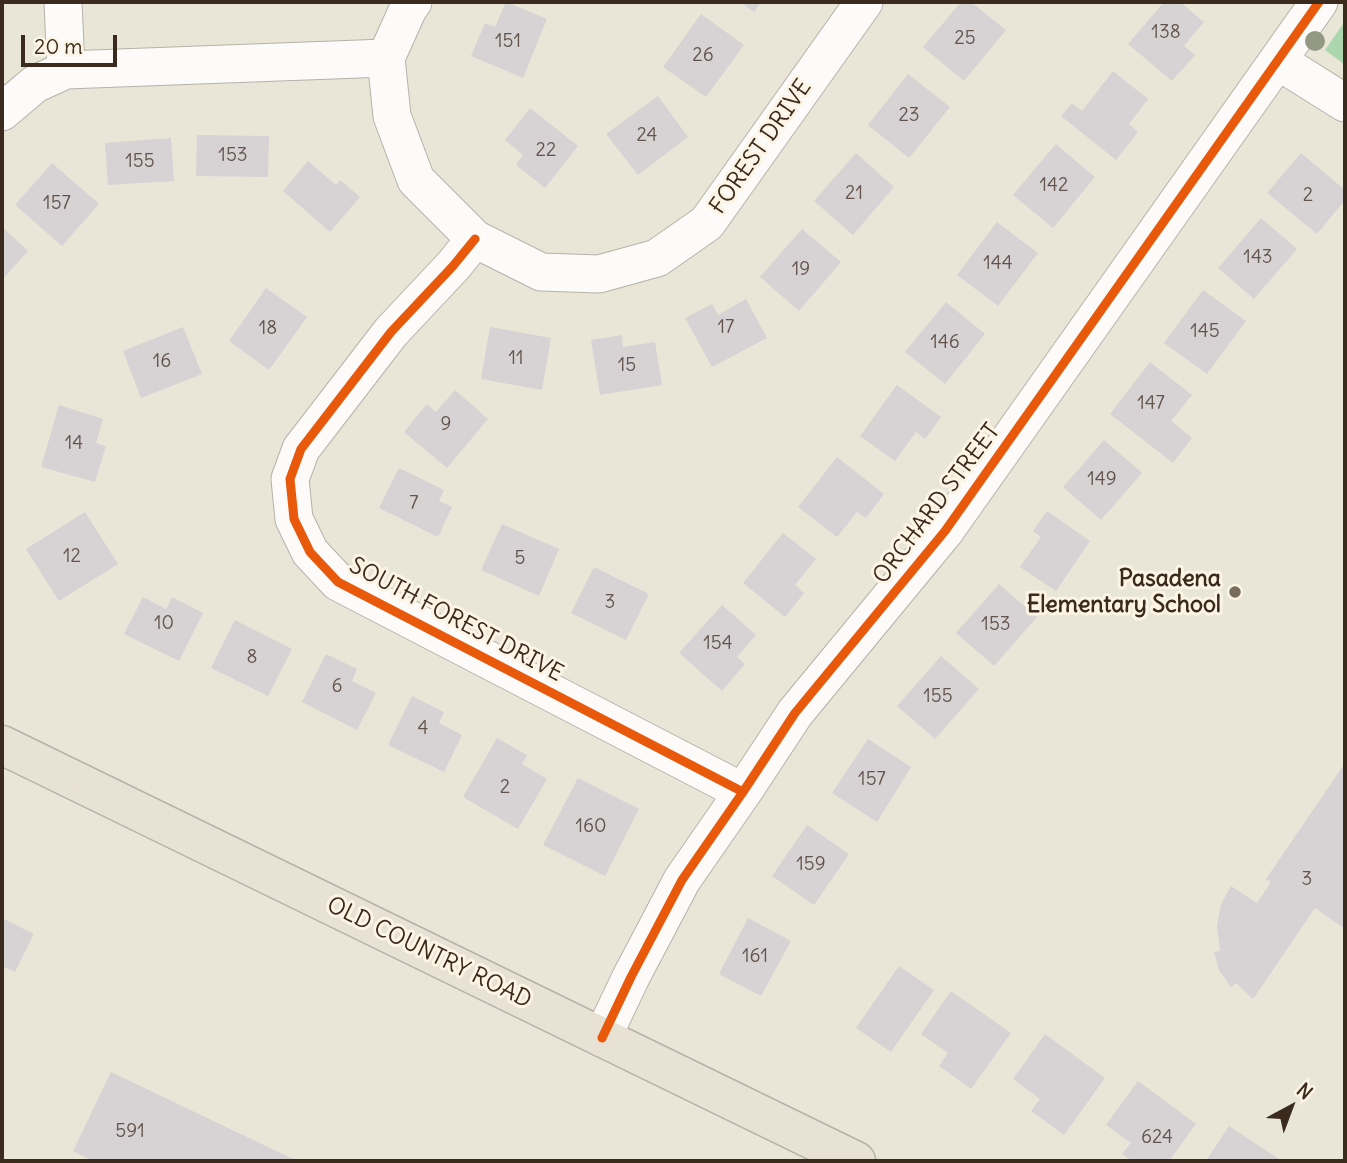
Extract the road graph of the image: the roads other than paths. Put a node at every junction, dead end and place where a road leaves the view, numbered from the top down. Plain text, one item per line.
1 (63, 2) edge
2 (413, 2) edge
3 (864, 2) edge
4 (1319, 2) edge
5 (386, 58) junction
6 (1278, 61) junction
7 (66, 70) junction
8 (1345, 103) edge
9 (2, 112) edge
10 (475, 239) junction
11 (2, 745) edge
12 (743, 792) junction
13 (602, 1038) junction
14 (807, 1150) edge
15 (856, 1161) edge

1 - 7 street
2 - 5 street
3 - 10 street, FOREST DRIVE
4 - 6 street, ORCHARD STREET
5 - 7 street
5 - 10 street, FOREST DRIVE
6 - 8 street
6 - 12 street, ORCHARD STREET
7 - 9 street
10 - 12 street, SOUTH FOREST DRIVE
11 - 13 main road, OLD COUNTRY ROAD
12 - 13 street, ORCHARD STREET
13 - 14 main road, OLD COUNTRY ROAD
14 - 15 main road, OLD COUNTRY ROAD

